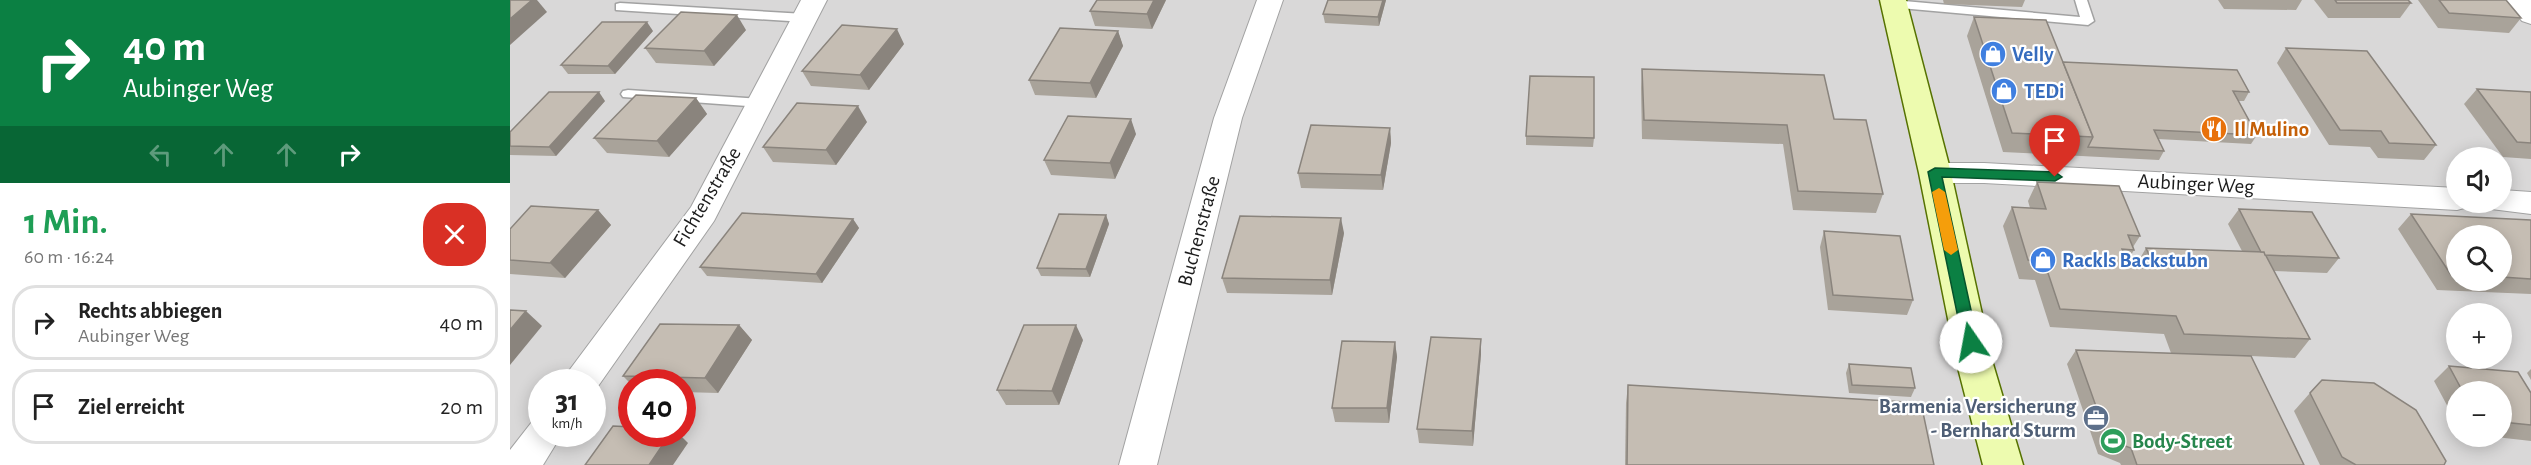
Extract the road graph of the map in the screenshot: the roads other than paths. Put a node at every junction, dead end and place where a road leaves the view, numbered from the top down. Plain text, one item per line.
1 (1270, 0) edge
2 (2080, 0) edge
3 (2517, 0) edge
4 (1893, 2) edge
5 (620, 7) dead end
6 (809, 9) edge
7 (2531, 16) edge
8 (628, 94) dead end
9 (761, 103) junction
10 (1935, 172) junction
11 (2446, 198) edge
12 (2512, 202) edge
13 (2531, 203) edge
14 (590, 369) edge
15 (534, 447) edge
16 (521, 465) edge
17 (1138, 465) edge
18 (2003, 465) edge

1 - 17 street, Buchenstraße
2 - 4 lane
3 - 7 street
4 - 10 street
5 - 6 lane
6 - 9 street, Fichtenstraße
8 - 9 lane
9 - 14 street, Fichtenstraße
10 - 11 street, Aubinger Weg
10 - 18 street
12 - 13 street
15 - 16 street

